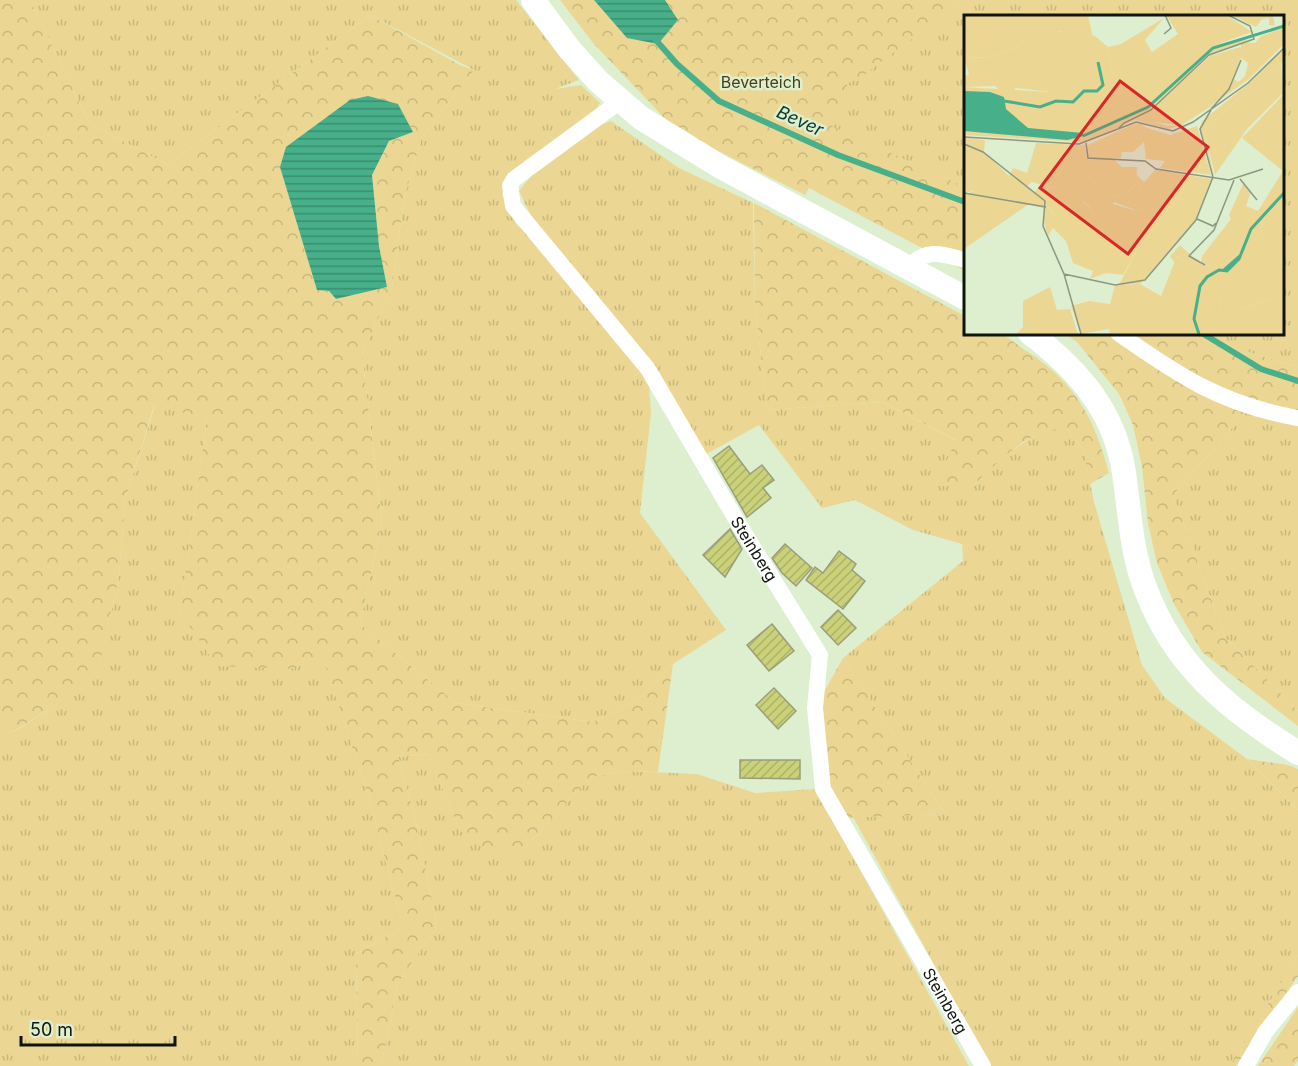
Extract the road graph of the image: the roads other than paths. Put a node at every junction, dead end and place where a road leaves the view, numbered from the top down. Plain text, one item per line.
1 (533, 0) edge
2 (619, 102) junction
3 (964, 260) edge
4 (909, 268) junction
5 (964, 297) edge
6 (1031, 334) edge
7 (1119, 334) edge
8 (1298, 418) edge
9 (1298, 753) edge
10 (1298, 992) edge
11 (983, 1066) edge
12 (1246, 1066) edge

1 - 2 street
2 - 4 street
2 - 11 street, Steinberg
3 - 4 street
4 - 5 street
6 - 9 street
7 - 8 street
10 - 12 street

